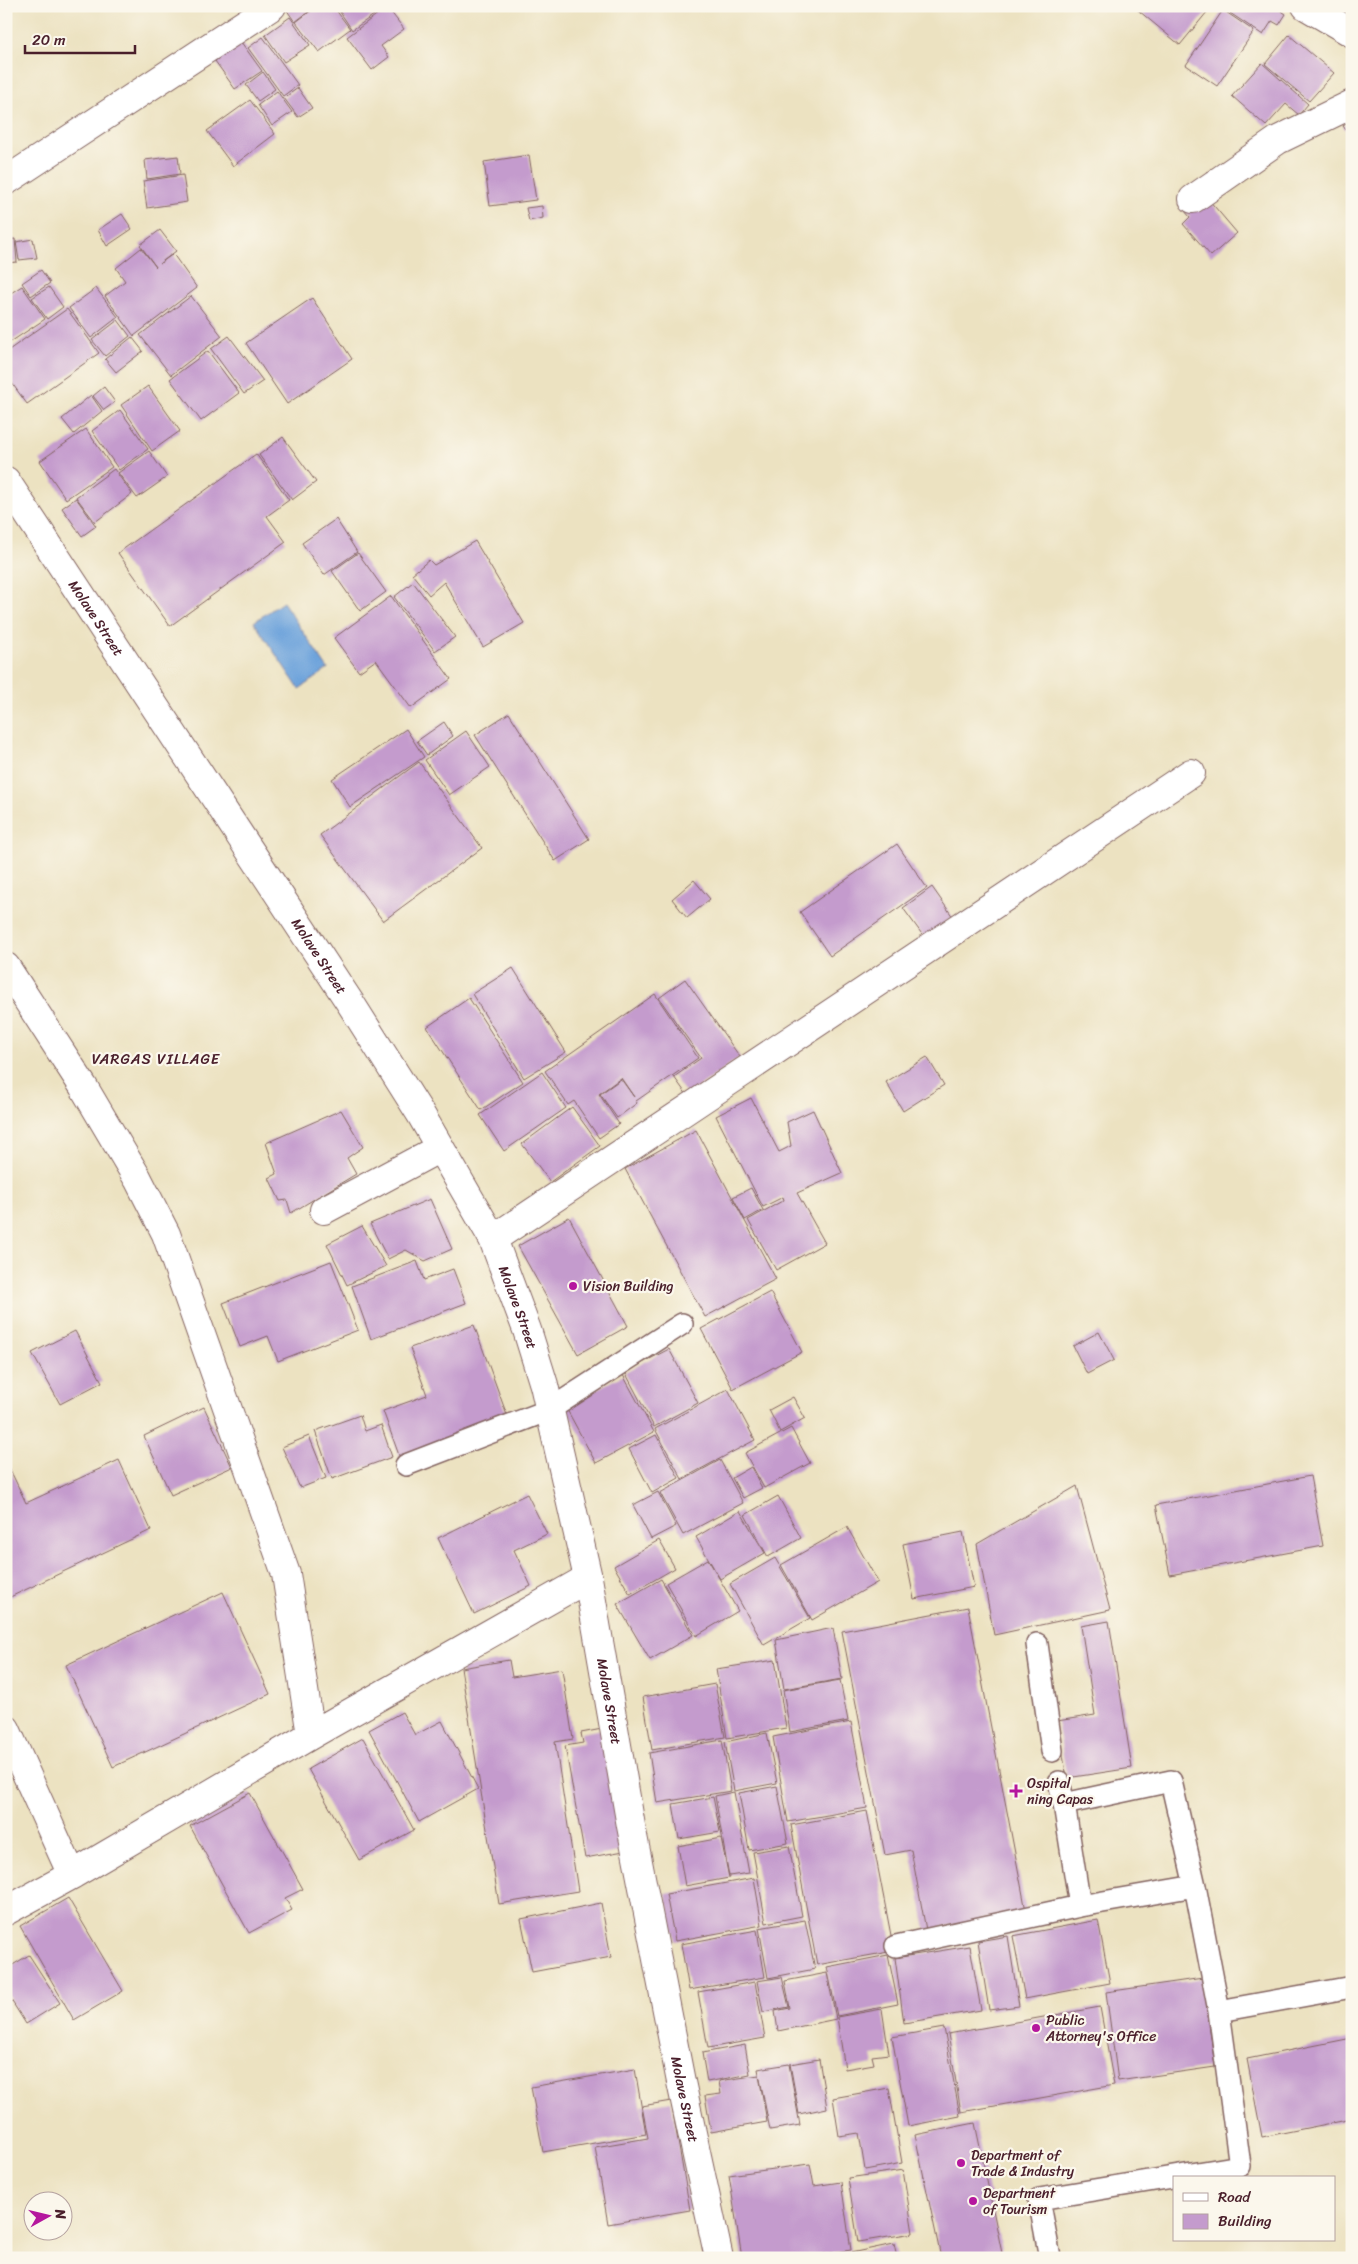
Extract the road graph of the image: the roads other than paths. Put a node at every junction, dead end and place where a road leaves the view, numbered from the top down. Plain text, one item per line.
1 (272, 6) edge
2 (1306, 6) edge
3 (1352, 33) edge
4 (1352, 104) edge
5 (6, 181) edge
6 (1193, 199) dead end
7 (6, 481) edge
8 (1192, 773) dead end
9 (6, 967) edge
10 (440, 1148) junction
11 (324, 1210) dead end
12 (493, 1240) junction
13 (682, 1324) dead end
14 (549, 1410) junction
15 (406, 1465) dead end
16 (588, 1578) junction
17 (1037, 1644) dead end
18 (6, 1729) edge
19 (311, 1735) junction
20 (1052, 1751) dead end
21 (1059, 1782) dead end
22 (1064, 1804) junction
23 (72, 1875) junction
24 (1195, 1886) junction
25 (1080, 1906) junction
26 (6, 1911) edge
27 (896, 1946) dead end
28 (1352, 1987) edge
29 (1219, 2011) junction
30 (1179, 2176) edge
31 (1173, 2177) edge
32 (719, 2258) edge
33 (1050, 2258) edge

1 - 5 street
2 - 3 street
4 - 6 street
7 - 10 street, Molave Street
8 - 12 street
9 - 19 street
10 - 11 street
10 - 12 street, Molave Street
12 - 14 street, Molave Street
13 - 14 lane
14 - 15 lane
14 - 16 street, Molave Street
16 - 19 street
16 - 32 street, Molave Street
17 - 20 lane
18 - 23 street
19 - 23 street
21 - 22 lane
22 - 24 lane
22 - 25 lane
23 - 26 street
24 - 25 lane
24 - 29 lane
25 - 27 lane
28 - 29 lane
29 - 30 lane
31 - 33 lane

